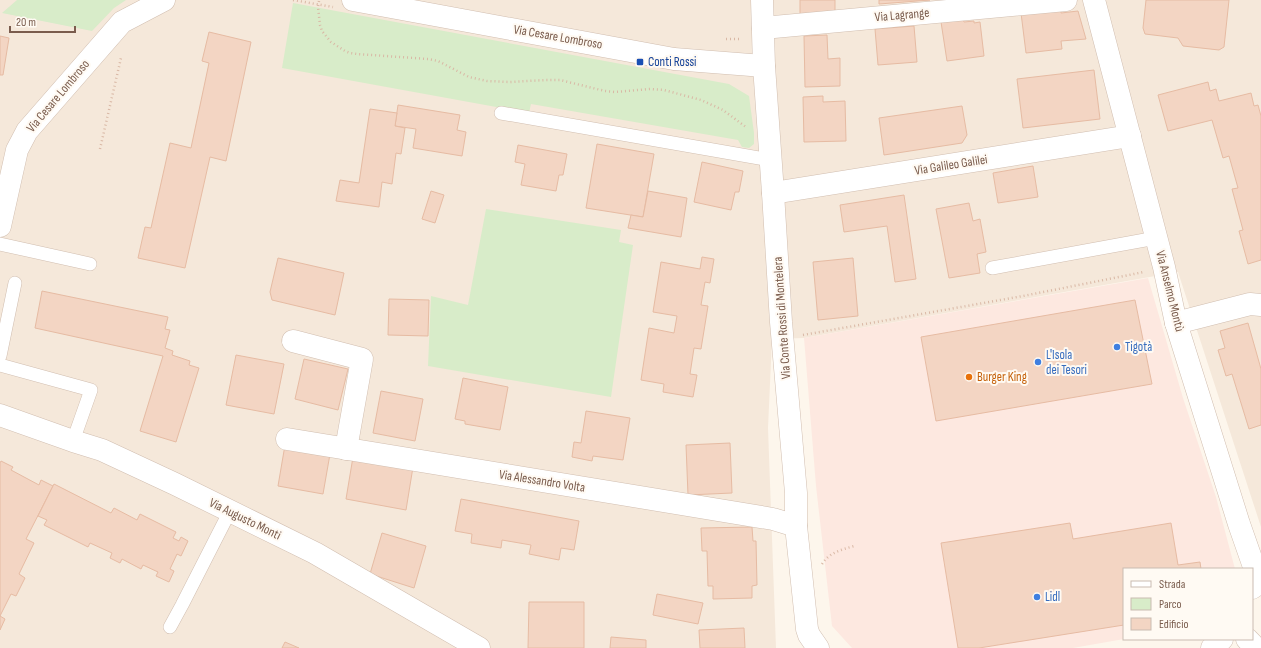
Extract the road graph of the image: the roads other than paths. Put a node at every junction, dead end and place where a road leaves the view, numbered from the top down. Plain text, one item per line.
1 (164, 0) edge
2 (353, 0) edge
3 (762, 0) edge
4 (1066, 0) edge
5 (1094, 0) edge
6 (763, 28) junction
7 (764, 66) junction
8 (501, 113) dead end
9 (1130, 136) junction
10 (771, 160) junction
11 (773, 193) junction
12 (0, 226) edge
13 (1156, 238) junction
14 (0, 244) edge
15 (90, 264) dead end
16 (992, 268) dead end
17 (16, 283) dead end
18 (1261, 306) edge
19 (1176, 323) junction
20 (293, 341) dead end
21 (0, 356) edge
22 (0, 365) edge
23 (0, 415) edge
24 (288, 439) dead end
25 (73, 441) junction
26 (346, 449) junction
27 (230, 511) junction
28 (796, 526) junction
29 (1261, 578) edge
30 (170, 627) dead end
31 (1221, 640) edge
32 (1248, 640) edge
33 (812, 644) edge
34 (479, 648) edge
35 (1212, 648) edge
36 (1254, 648) edge

1 - 12 street, Via Cesare Lombroso
2 - 7 street, Via Cesare Lombroso
3 - 6 street, Via Conte Rossi di Montelera
4 - 6 street, Via Lagrange
5 - 9 street, Via Anselmo Montù
6 - 7 street, Via Conte Rossi di Montelera
7 - 10 street, Via Conte Rossi di Montelera
8 - 10 lane
9 - 11 street, Via Galileo Galilei
9 - 13 street, Via Anselmo Montù
10 - 11 street, Via Conte Rossi di Montelera
11 - 28 street, Via Conte Rossi di Montelera
13 - 16 lane
13 - 19 street, Via Anselmo Montù
14 - 15 lane
17 - 21 lane
18 - 19 street
19 - 29 street, Via Anselmo Montù
20 - 26 street
22 - 25 lane
23 - 25 street, Via Augusto Monti
24 - 26 street, Via Alessandro Volta
25 - 27 street, Via Augusto Monti
26 - 28 street, Via Alessandro Volta
27 - 30 lane
27 - 34 street, Via Augusto Monti
28 - 33 street, Via Conte Rossi di Montelera
31 - 35 street
32 - 36 street

